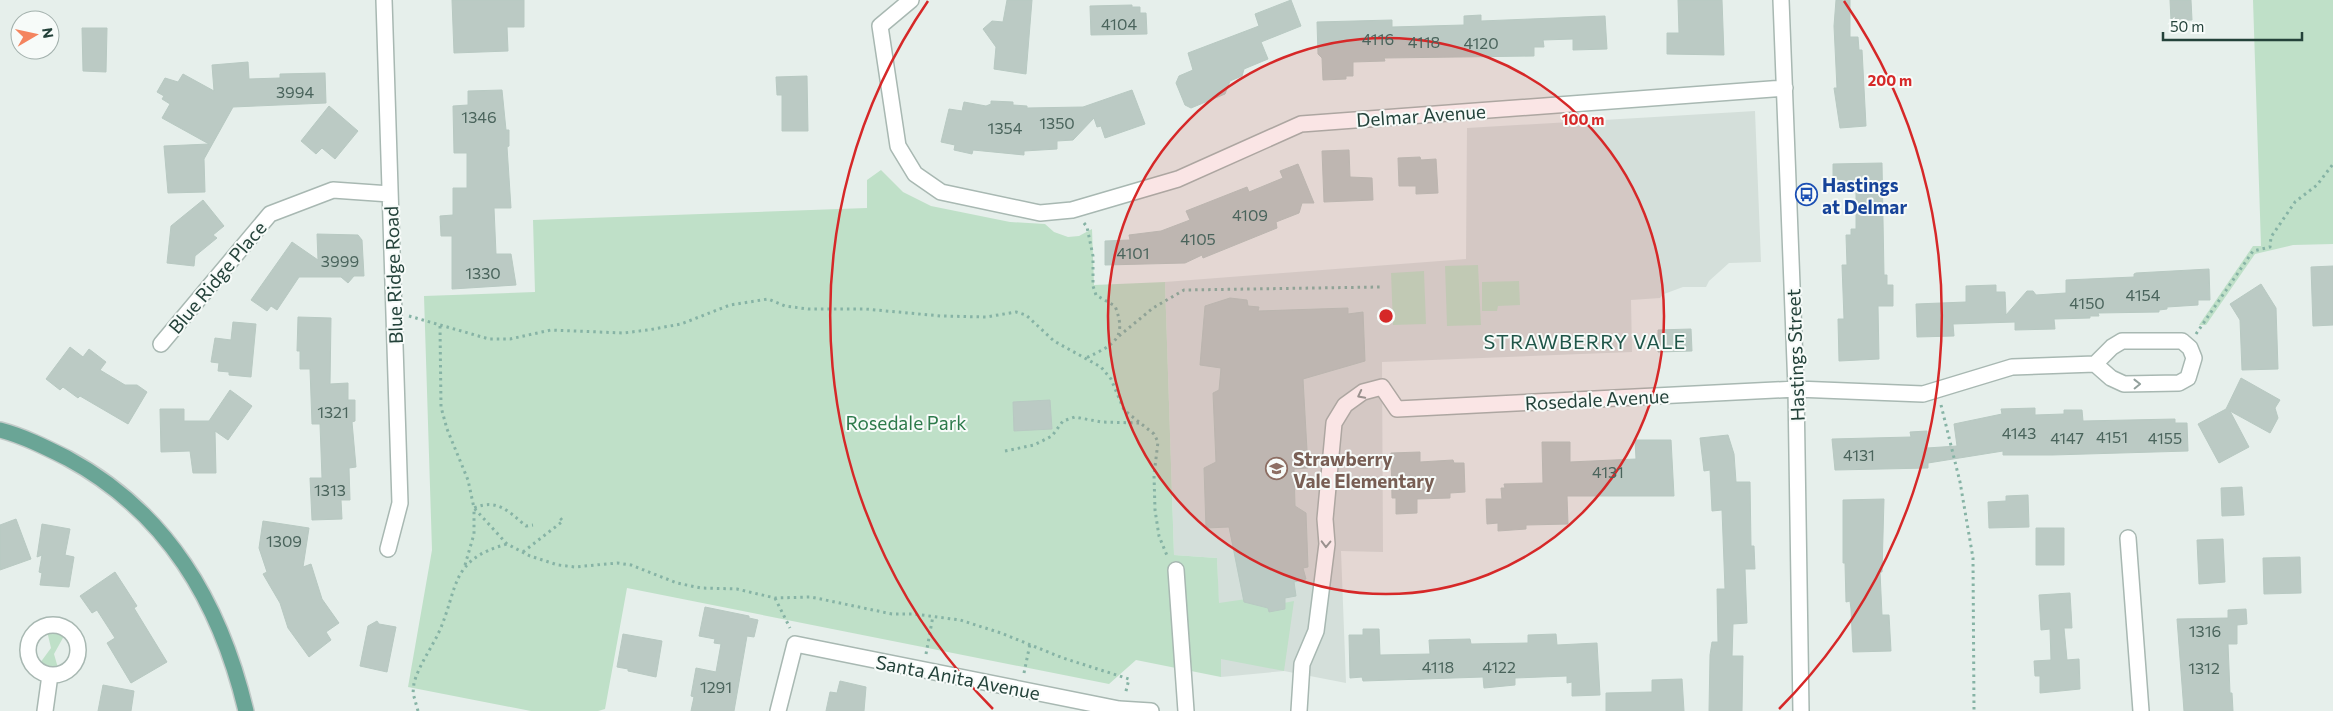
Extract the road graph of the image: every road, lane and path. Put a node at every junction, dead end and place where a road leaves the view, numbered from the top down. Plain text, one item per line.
1 (384, 0) edge
2 (911, 0) edge
3 (1781, 0) edge
4 (1784, 88) junction
5 (2333, 164) edge
6 (390, 194) junction
7 (1072, 210) junction
8 (1380, 287) dead end
9 (394, 312) junction
10 (440, 326) junction
11 (1119, 336) junction
12 (161, 344) dead end
13 (2185, 344) junction
14 (1086, 358) junction
15 (2095, 364) junction
16 (1796, 389) junction
17 (1937, 390) junction
18 (1140, 423) junction
19 (0, 430) edge
20 (1006, 451) dead end
21 (474, 508) junction
22 (560, 518) dead end
23 (533, 525) dead end
24 (2128, 538) dead end
25 (507, 544) junction
26 (388, 549) dead end
27 (523, 552) junction
28 (465, 566) junction
29 (1176, 570) joint
30 (775, 598) junction
31 (933, 616) junction
32 (795, 644) junction
33 (1030, 644) junction
34 (922, 670) junction
35 (50, 675) dead end
36 (1021, 689) junction
37 (1122, 709) junction
38 (44, 711) edge
39 (246, 711) edge
40 (418, 711) edge
41 (778, 711) edge
42 (1152, 711) edge
43 (1186, 711) edge
44 (1300, 711) edge
45 (1802, 711) edge
46 (1974, 711) edge
47 (2141, 711) edge

1 - 6 street, Blue Ridge Road
2 - 7 street, Delmar Avenue
3 - 4 street, Hastings Street
4 - 7 street, Delmar Avenue
4 - 16 street, Hastings Street
5 - 13 path
6 - 9 street, Blue Ridge Road
6 - 12 street, Blue Ridge Place
7 - 11 path
8 - 11 path
9 - 10 path
9 - 26 street, Blue Ridge Road
10 - 14 path
10 - 21 path
11 - 14 path
13 - 15 street
15 -> 13 street
14 - 18 path
15 - 17 street, Rosedale Avenue
16 - 17 street, Rosedale Avenue
16 -> 44 street, Rosedale Avenue
16 - 45 street, Hastings Street
17 - 46 path
18 - 20 path
18 - 29 path
19 - 39 main road
21 - 23 path
21 - 25 path
21 - 28 path
22 - 27 path
24 - 47 street
25 - 27 path
25 - 28 path
27 - 30 path
28 - 40 path
29 - 43 street
30 - 31 path
30 - 32 path
31 - 33 path
31 - 34 path
32 - 34 street, Santa Anita Avenue
32 - 41 street
33 - 36 path
33 - 37 path
34 - 36 street, Santa Anita Avenue
35 - 38 street
36 - 37 street, Santa Anita Avenue
37 - 42 street, Santa Anita Avenue

